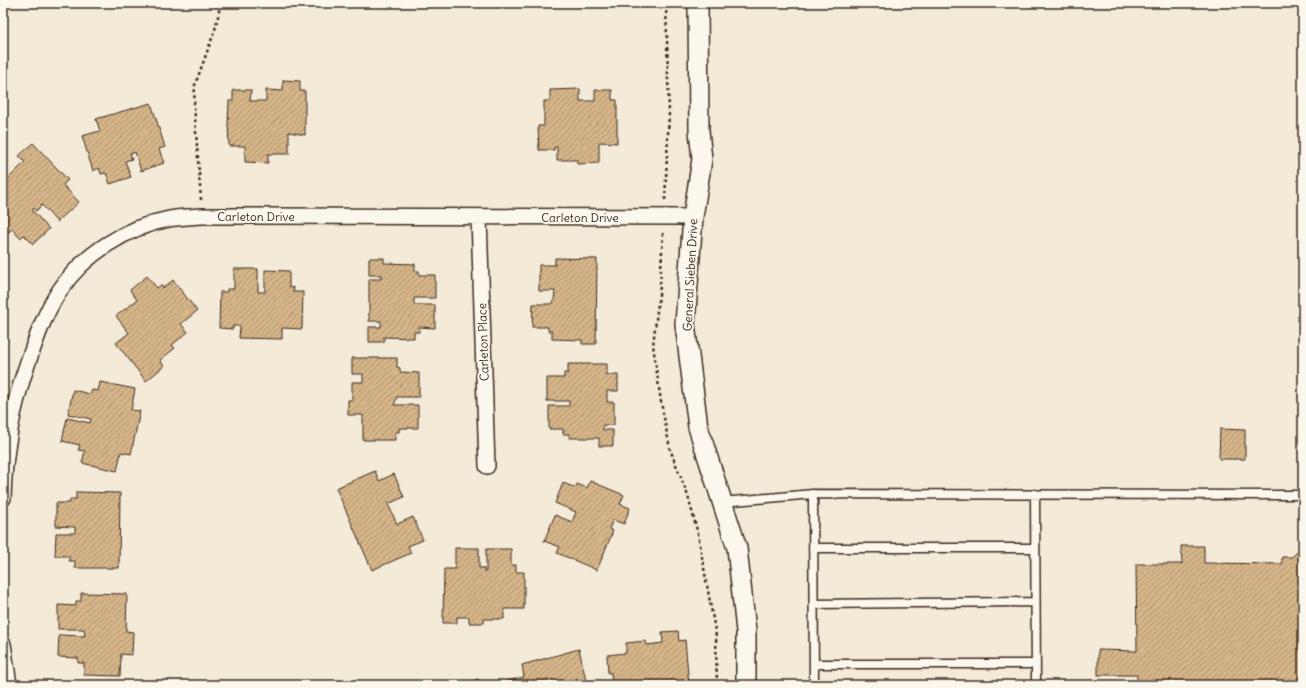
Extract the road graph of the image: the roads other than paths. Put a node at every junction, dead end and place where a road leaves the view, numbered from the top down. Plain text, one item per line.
1 (698, 3) edge
2 (479, 217) junction
3 (693, 217) junction
4 (487, 466) dead end
5 (813, 494) junction
6 (1035, 494) junction
7 (1303, 495) edge
8 (3, 498) edge
9 (722, 502) junction
10 (813, 548) junction
11 (1035, 548) junction
12 (1035, 602) junction
13 (814, 604) junction
14 (3, 644) edge
15 (814, 664) junction
16 (1036, 664) junction
17 (10, 685) edge
18 (746, 685) edge
19 (814, 685) edge
20 (1036, 685) edge

1 - 3 street, General Sieben Drive
2 - 3 street, Carleton Drive
2 - 4 street, Carleton Place
2 - 8 street, Carleton Drive
3 - 9 street, General Sieben Drive
5 - 6 lane
5 - 9 lane
5 - 10 lane
6 - 7 lane
6 - 11 lane
9 - 18 street, General Sieben Drive
10 - 11 lane
10 - 13 lane
11 - 12 lane
12 - 13 lane
12 - 16 lane
13 - 15 lane
14 - 17 street
15 - 16 lane
15 - 19 lane
16 - 20 lane

